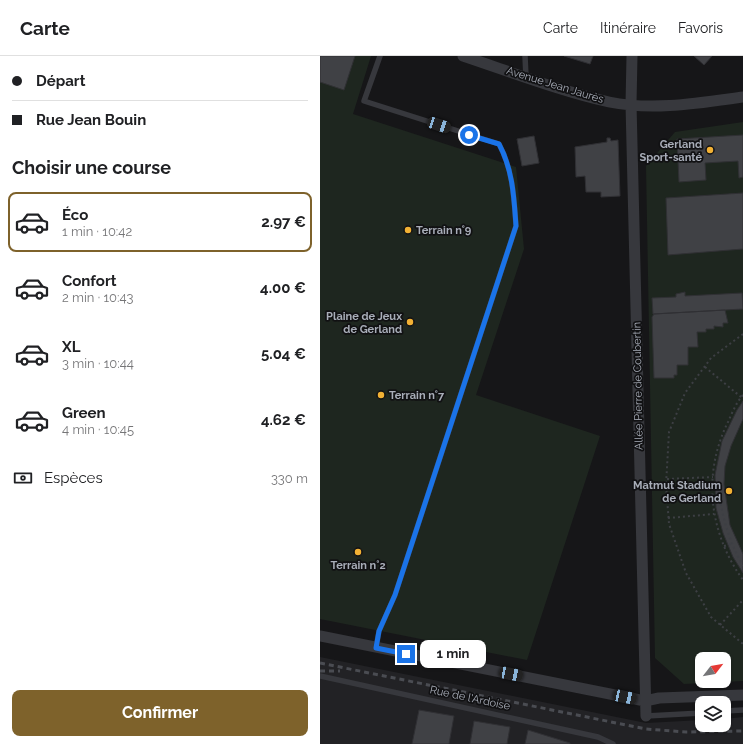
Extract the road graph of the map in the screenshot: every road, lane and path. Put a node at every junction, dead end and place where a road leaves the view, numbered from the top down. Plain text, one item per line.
1 (380, 56) edge
2 (463, 56) edge
3 (525, 56) edge
4 (632, 56) edge
5 (526, 77) junction
6 (743, 97) edge
7 (631, 104) junction
8 (743, 334) edge
9 (705, 367) junction
10 (742, 396) edge
11 (712, 477) junction
12 (667, 480) junction
13 (719, 494) dead end
14 (714, 514) junction
15 (668, 518) junction
16 (731, 544) junction
17 (724, 546) junction
18 (743, 566) edge
19 (743, 580) edge
20 (743, 600) edge
21 (720, 625) junction
22 (320, 636) edge
23 (743, 644) edge
24 (376, 648) junction
25 (320, 676) edge
26 (743, 695) edge
27 (645, 701) junction
28 (743, 710) edge
29 (731, 711) edge
30 (695, 712) edge
31 (646, 716) joint
32 (614, 744) edge

1 - 24 lane
2 - 5 street, Avenue Jean Jaurès
3 - 5 lane
4 - 7 street, Allée Pierre de Coubertin
5 - 7 street, Avenue Jean Jaurès
6 - 7 street, Avenue Jean Jaurès
7 - 27 street, Allée Pierre de Coubertin
8 - 9 path
9 - 10 path
9 - 12 path
10 - 11 path
11 - 12 path
11 - 14 path
12 - 15 path
13 - 16 path
14 - 15 path
14 - 17 path
15 - 21 path
16 - 17 path
16 - 18 path
17 - 19 path
20 - 21 path
21 - 23 path
22 - 24 street
24 - 27 street
25 - 32 lane, Rue de l'Ardoise
26 - 27 street
27 - 31 street, Allée Pierre de Coubertin
28 - 29 lane
30 - 31 lane

